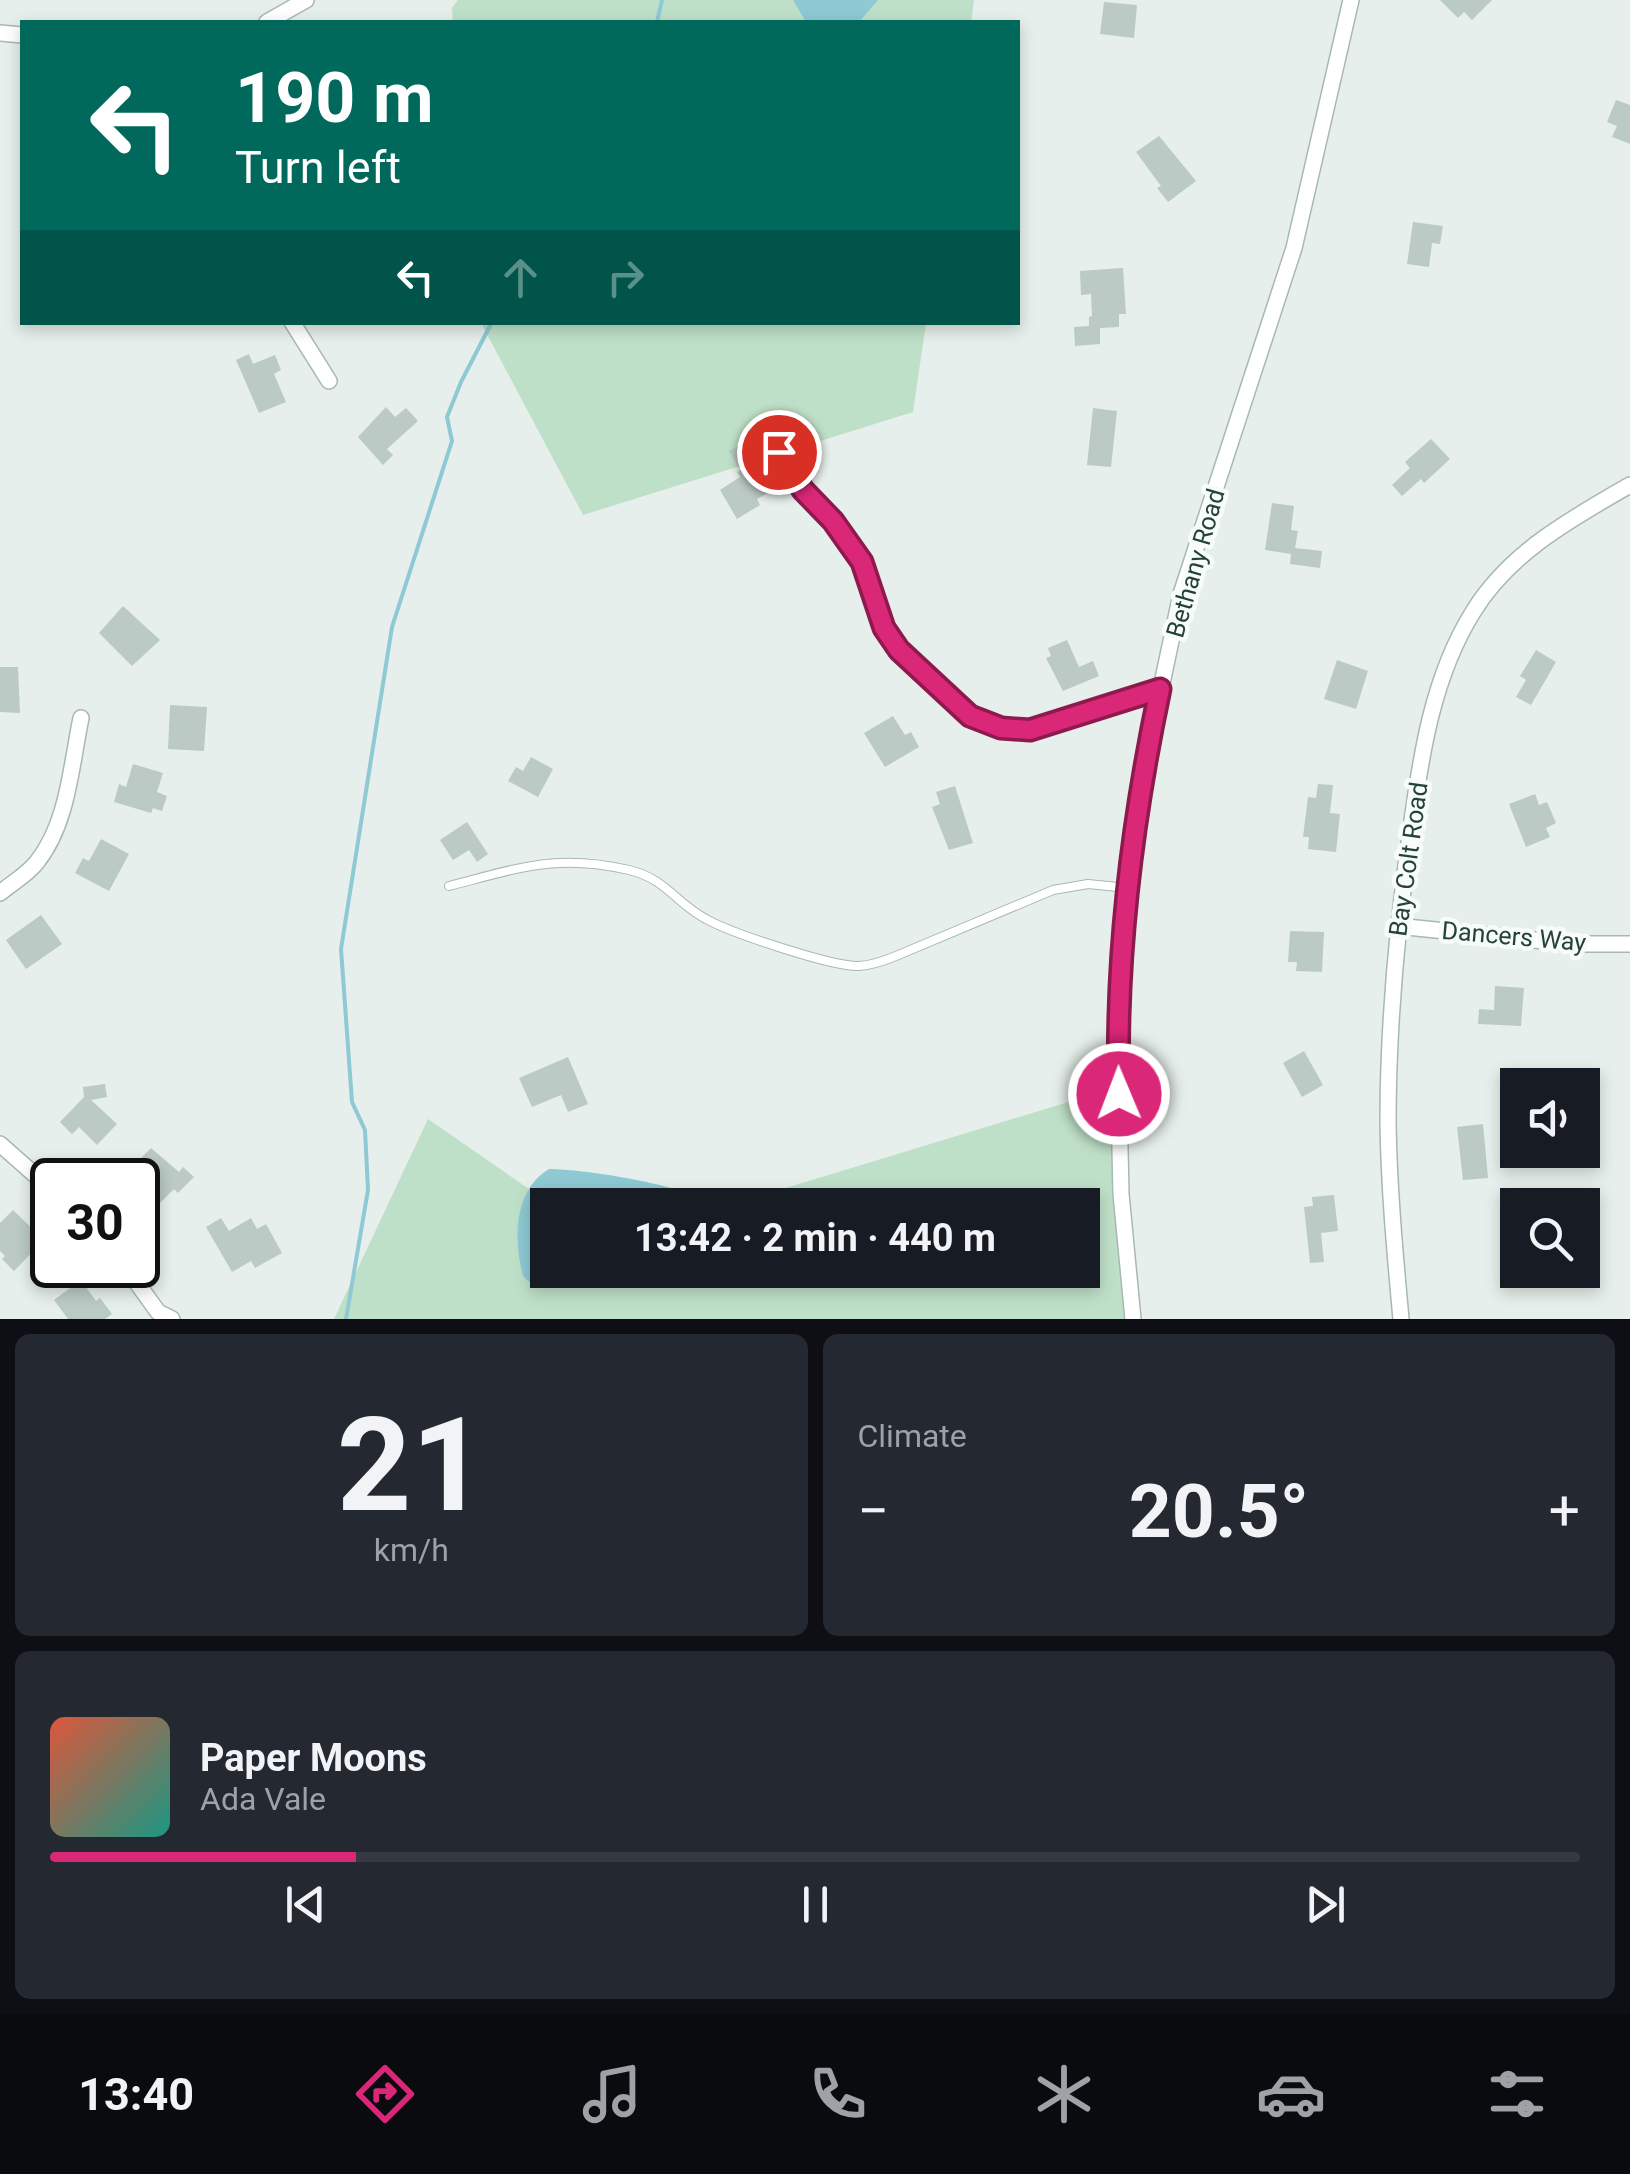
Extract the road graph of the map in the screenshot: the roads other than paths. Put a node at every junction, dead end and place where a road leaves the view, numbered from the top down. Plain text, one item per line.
1 (306, 0) edge
2 (1351, 0) edge
3 (271, 20) edge
4 (294, 325) edge
5 (328, 381) dead end
6 (779, 452) dead end
7 (1630, 485) edge
8 (1160, 689) junction
9 (80, 718) dead end
10 (449, 886) dead end
11 (1128, 888) junction
12 (0, 893) edge
13 (1397, 926) junction
14 (1630, 944) edge
15 (0, 1144) edge
16 (30, 1171) edge
17 (141, 1288) edge
18 (172, 1319) edge
19 (1132, 1319) edge
20 (1401, 1319) edge

1 - 3 street
2 - 8 street, Bethany Road
4 - 5 street
6 - 8 lane
7 - 13 street, Bay Colt Road
8 - 11 street, Bethany Road
9 - 12 street
10 - 11 lane
11 - 19 street, Bethany Road
13 - 14 street, Dancers Way
13 - 20 street, Bay Colt Road
15 - 16 street
17 - 18 street

